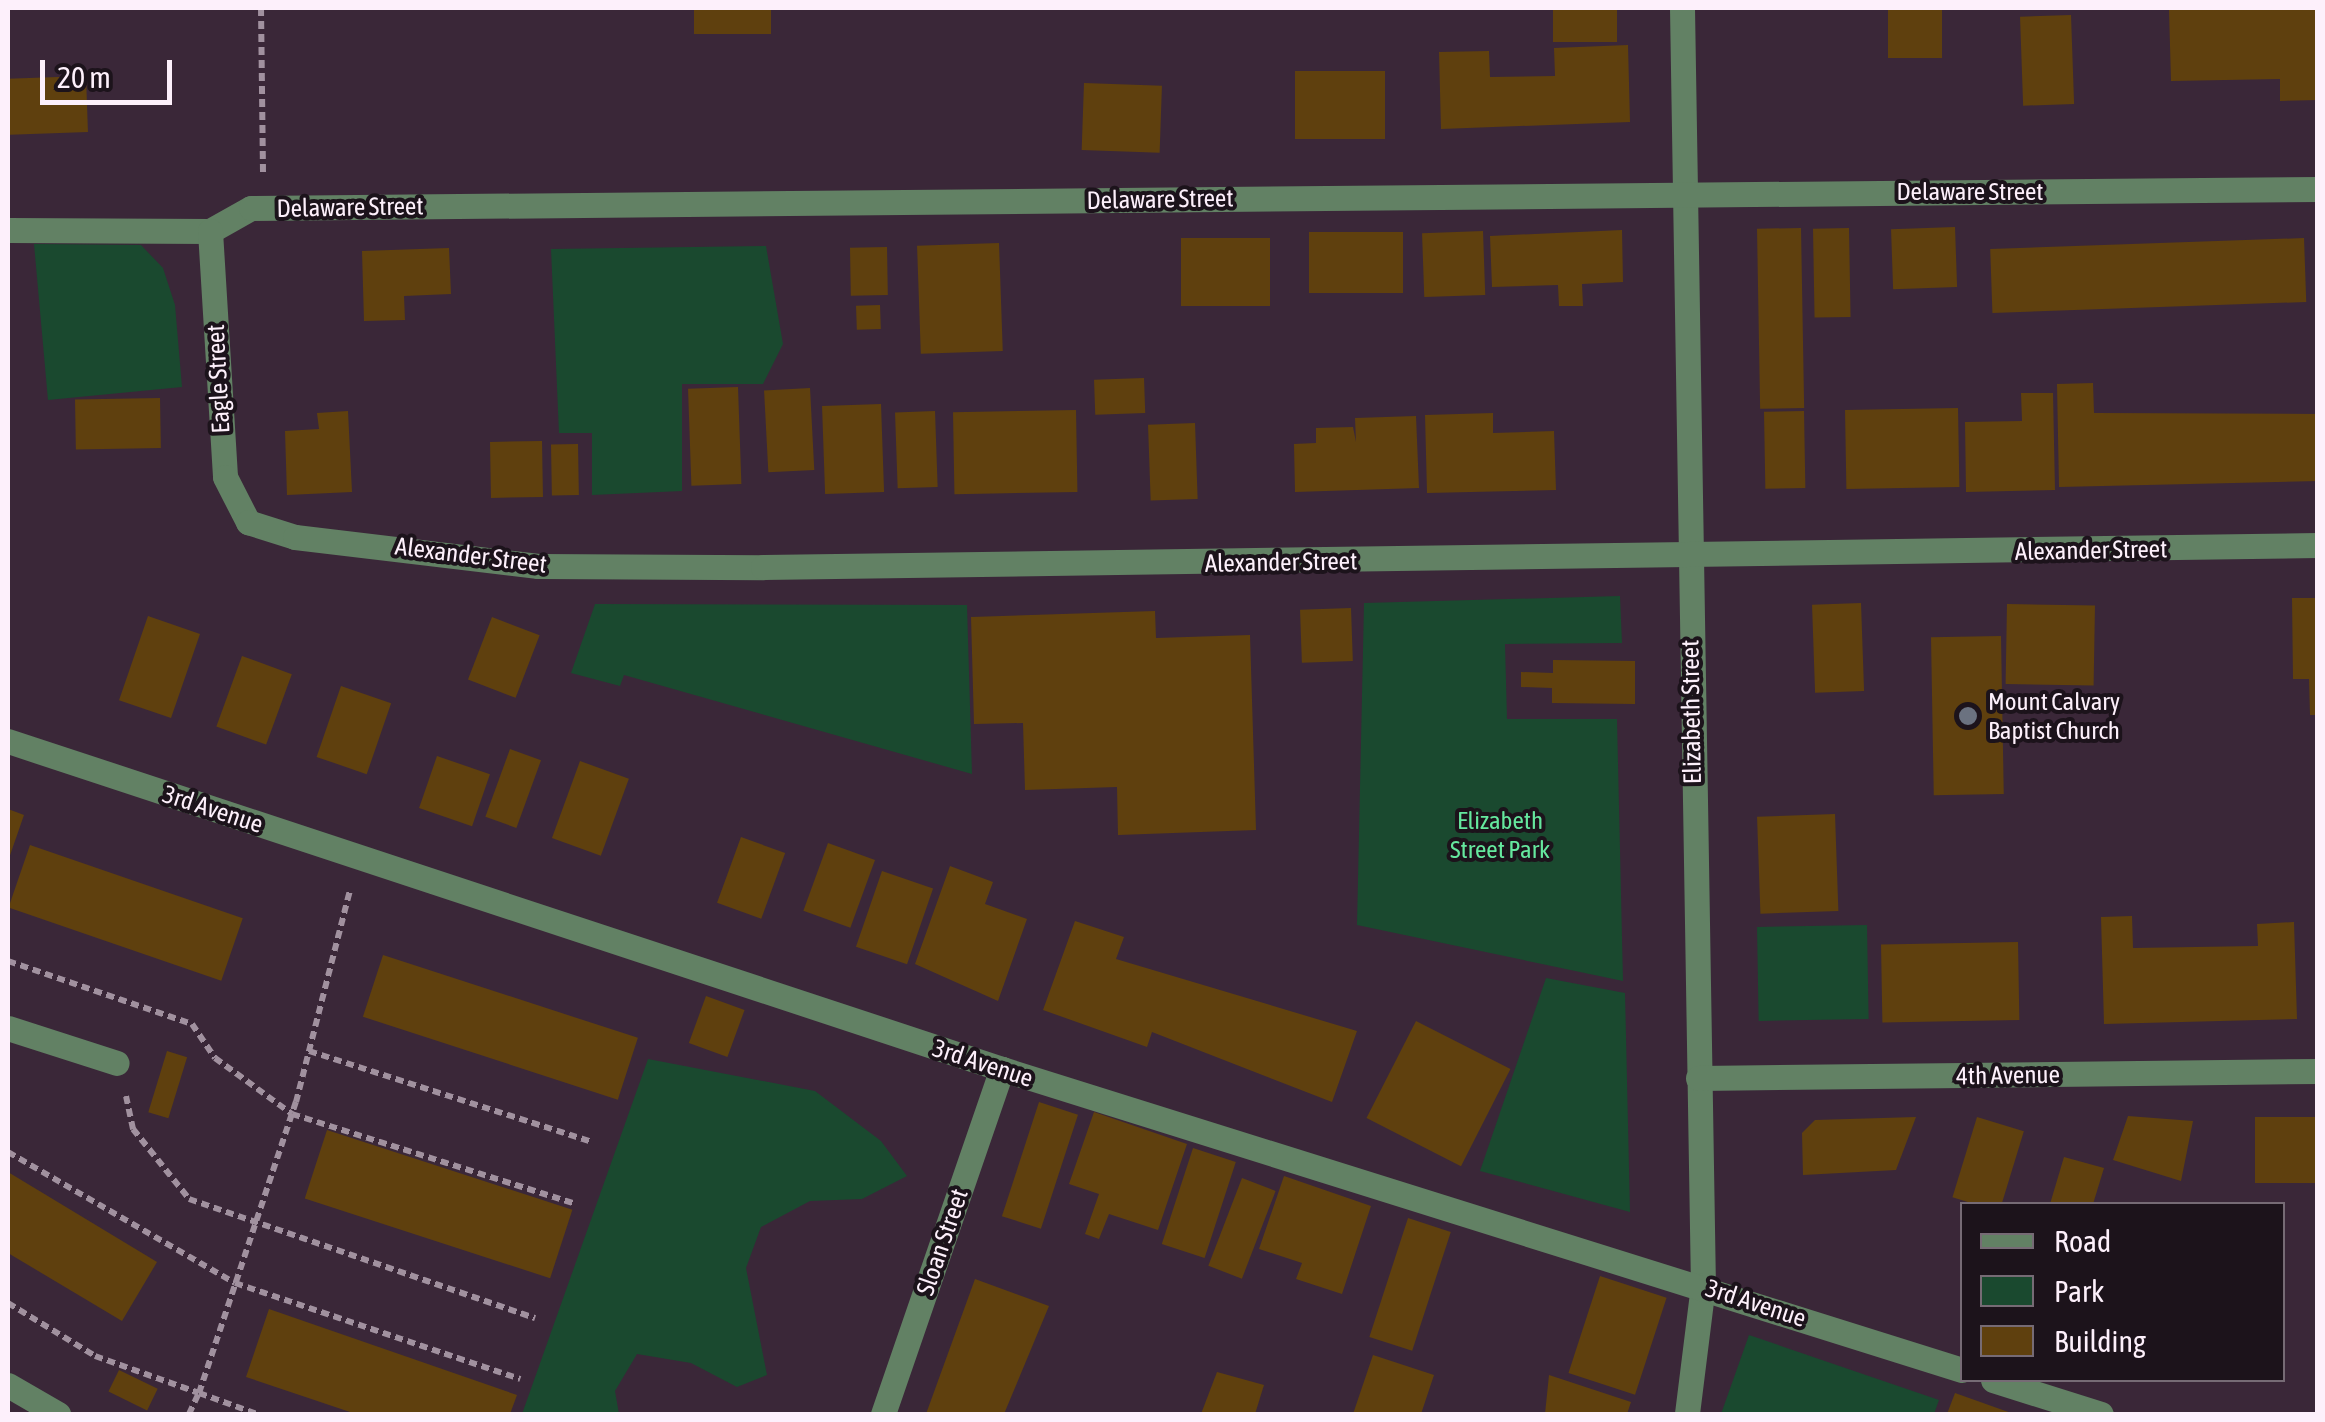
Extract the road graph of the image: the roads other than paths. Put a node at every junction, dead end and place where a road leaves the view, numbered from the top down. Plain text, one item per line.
1 (1682, 8) edge
2 (2318, 188) edge
3 (1683, 193) junction
4 (8, 230) edge
5 (210, 231) junction
6 (248, 522) joint
7 (2318, 545) edge
8 (1688, 558) junction
9 (8, 741) edge
10 (8, 1028) edge
11 (117, 1063) road end
12 (1002, 1070) junction
13 (2318, 1071) edge
14 (1698, 1078) junction
15 (1703, 1285) junction
16 (1960, 1369) edge
17 (1999, 1382) edge
18 (8, 1385) edge
19 (58, 1414) edge
20 (883, 1414) edge
21 (1687, 1414) edge
22 (2101, 1414) edge

1 - 3 street, Elizabeth Street
2 - 3 street, Delaware Street
3 - 5 street, Delaware Street
3 - 8 street, Elizabeth Street
4 - 5 street, Delaware Street
5 - 6 street, Eagle Street
6 - 8 street, Alexander Street
7 - 8 street, Alexander Street
8 - 14 street, Elizabeth Street
9 - 12 street, 3rd Avenue
10 - 11 street
12 - 15 street, 3rd Avenue
12 - 20 street, Sloan Street
13 - 14 street, 4th Avenue
14 - 15 street, Elizabeth Street
15 - 16 street, 3rd Avenue
15 - 21 street, Elizabeth Street
17 - 22 street
18 - 19 street

